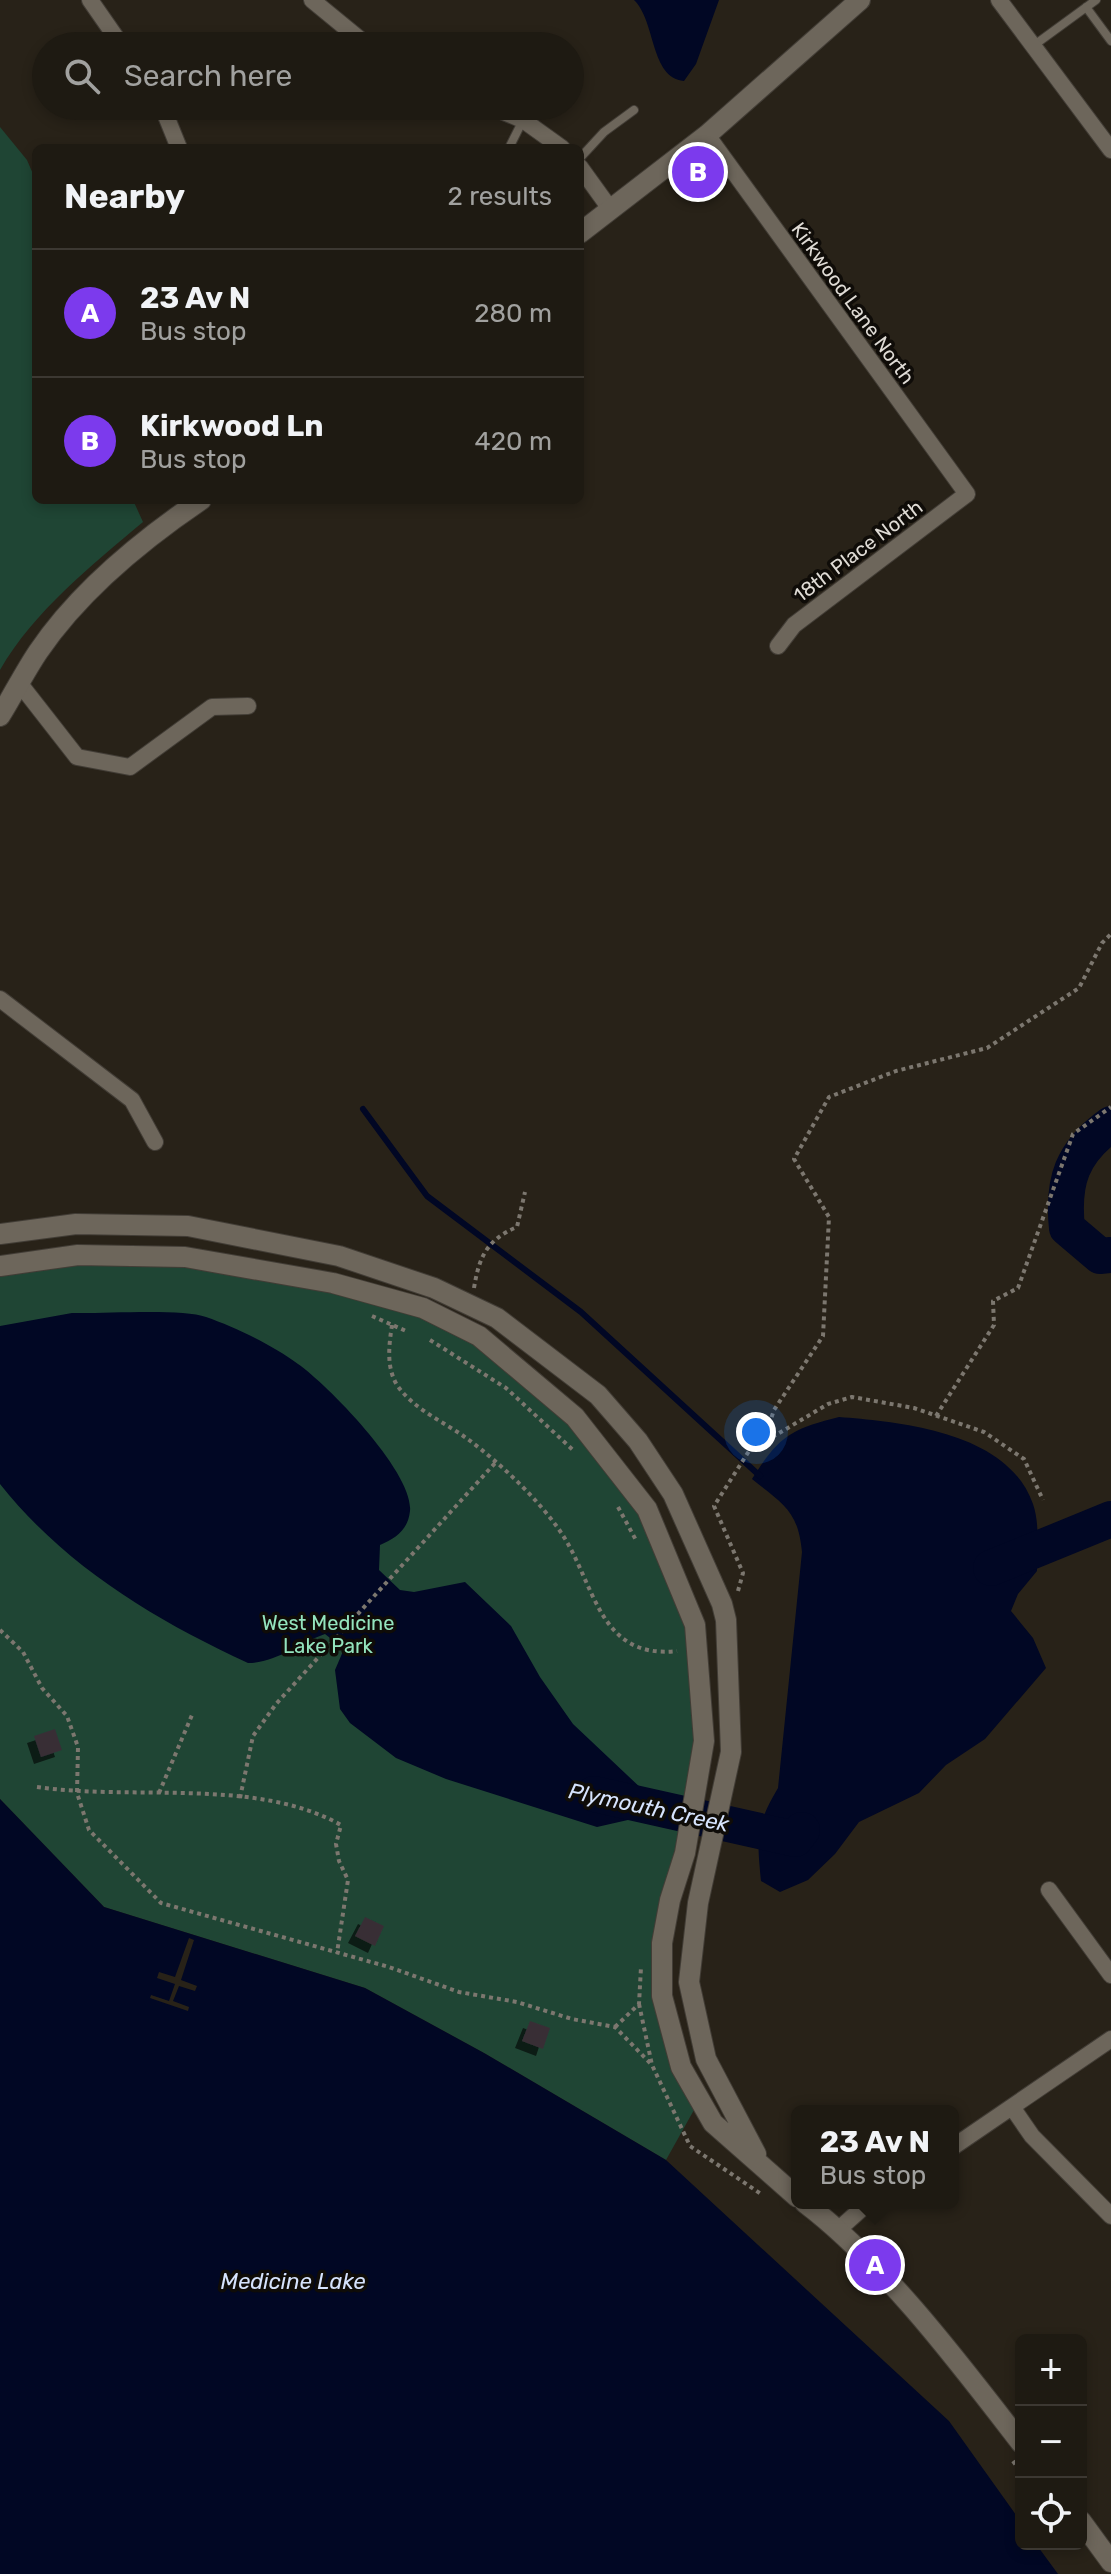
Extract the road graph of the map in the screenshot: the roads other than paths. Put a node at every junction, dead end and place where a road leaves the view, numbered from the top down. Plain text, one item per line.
1 (90, 0) edge
2 (312, 0) edge
3 (860, 0) edge
4 (999, 0) edge
5 (1096, 0) edge
6 (1086, 7) junction
7 (112, 32) edge
8 (351, 32) edge
9 (1111, 41) edge
10 (1033, 46) junction
11 (634, 110) dead end
12 (168, 120) edge
13 (523, 120) joint
14 (707, 135) junction
15 (177, 144) edge
16 (511, 144) edge
17 (556, 144) edge
18 (1110, 146) edge
19 (584, 154) edge
20 (584, 173) edge
21 (611, 210) junction
22 (584, 230) edge
23 (967, 494) joint
24 (196, 504) edge
25 (778, 646) dead end
26 (20, 684) junction
27 (248, 706) dead end
28 (0, 716) edge
29 (0, 999) edge
30 (155, 1142) dead end
31 (0, 1234) edge
32 (0, 1266) edge
33 (1049, 1890) dead end
34 (1111, 1975) edge
35 (1111, 2039) edge
36 (1012, 2107) junction
37 (959, 2143) edge
38 (768, 2175) junction
39 (791, 2192) edge
40 (813, 2209) edge
41 (861, 2209) edge
42 (1111, 2216) edge
43 (839, 2229) junction
44 (1015, 2450) edge
45 (1087, 2529) edge
46 (1111, 2562) edge

1 - 7 street
2 - 8 street
3 - 14 street
4 - 10 street
5 - 6 lane
6 - 9 lane
6 - 10 lane
10 - 18 street
11 - 19 lane
12 - 15 street
13 - 16 lane
13 - 17 street
14 - 21 street
14 - 23 street, Kirkwood Lane North
20 - 21 street
21 - 22 street
23 - 25 street, 18th Place North
24 - 26 street
26 - 27 street
26 - 28 street
29 - 30 street
31 - 38 street
32 - 38 street
33 - 34 street
35 - 36 street
36 - 37 street
36 - 42 street
38 - 39 street
40 - 43 street
41 - 43 street
43 - 44 street
45 - 46 street

